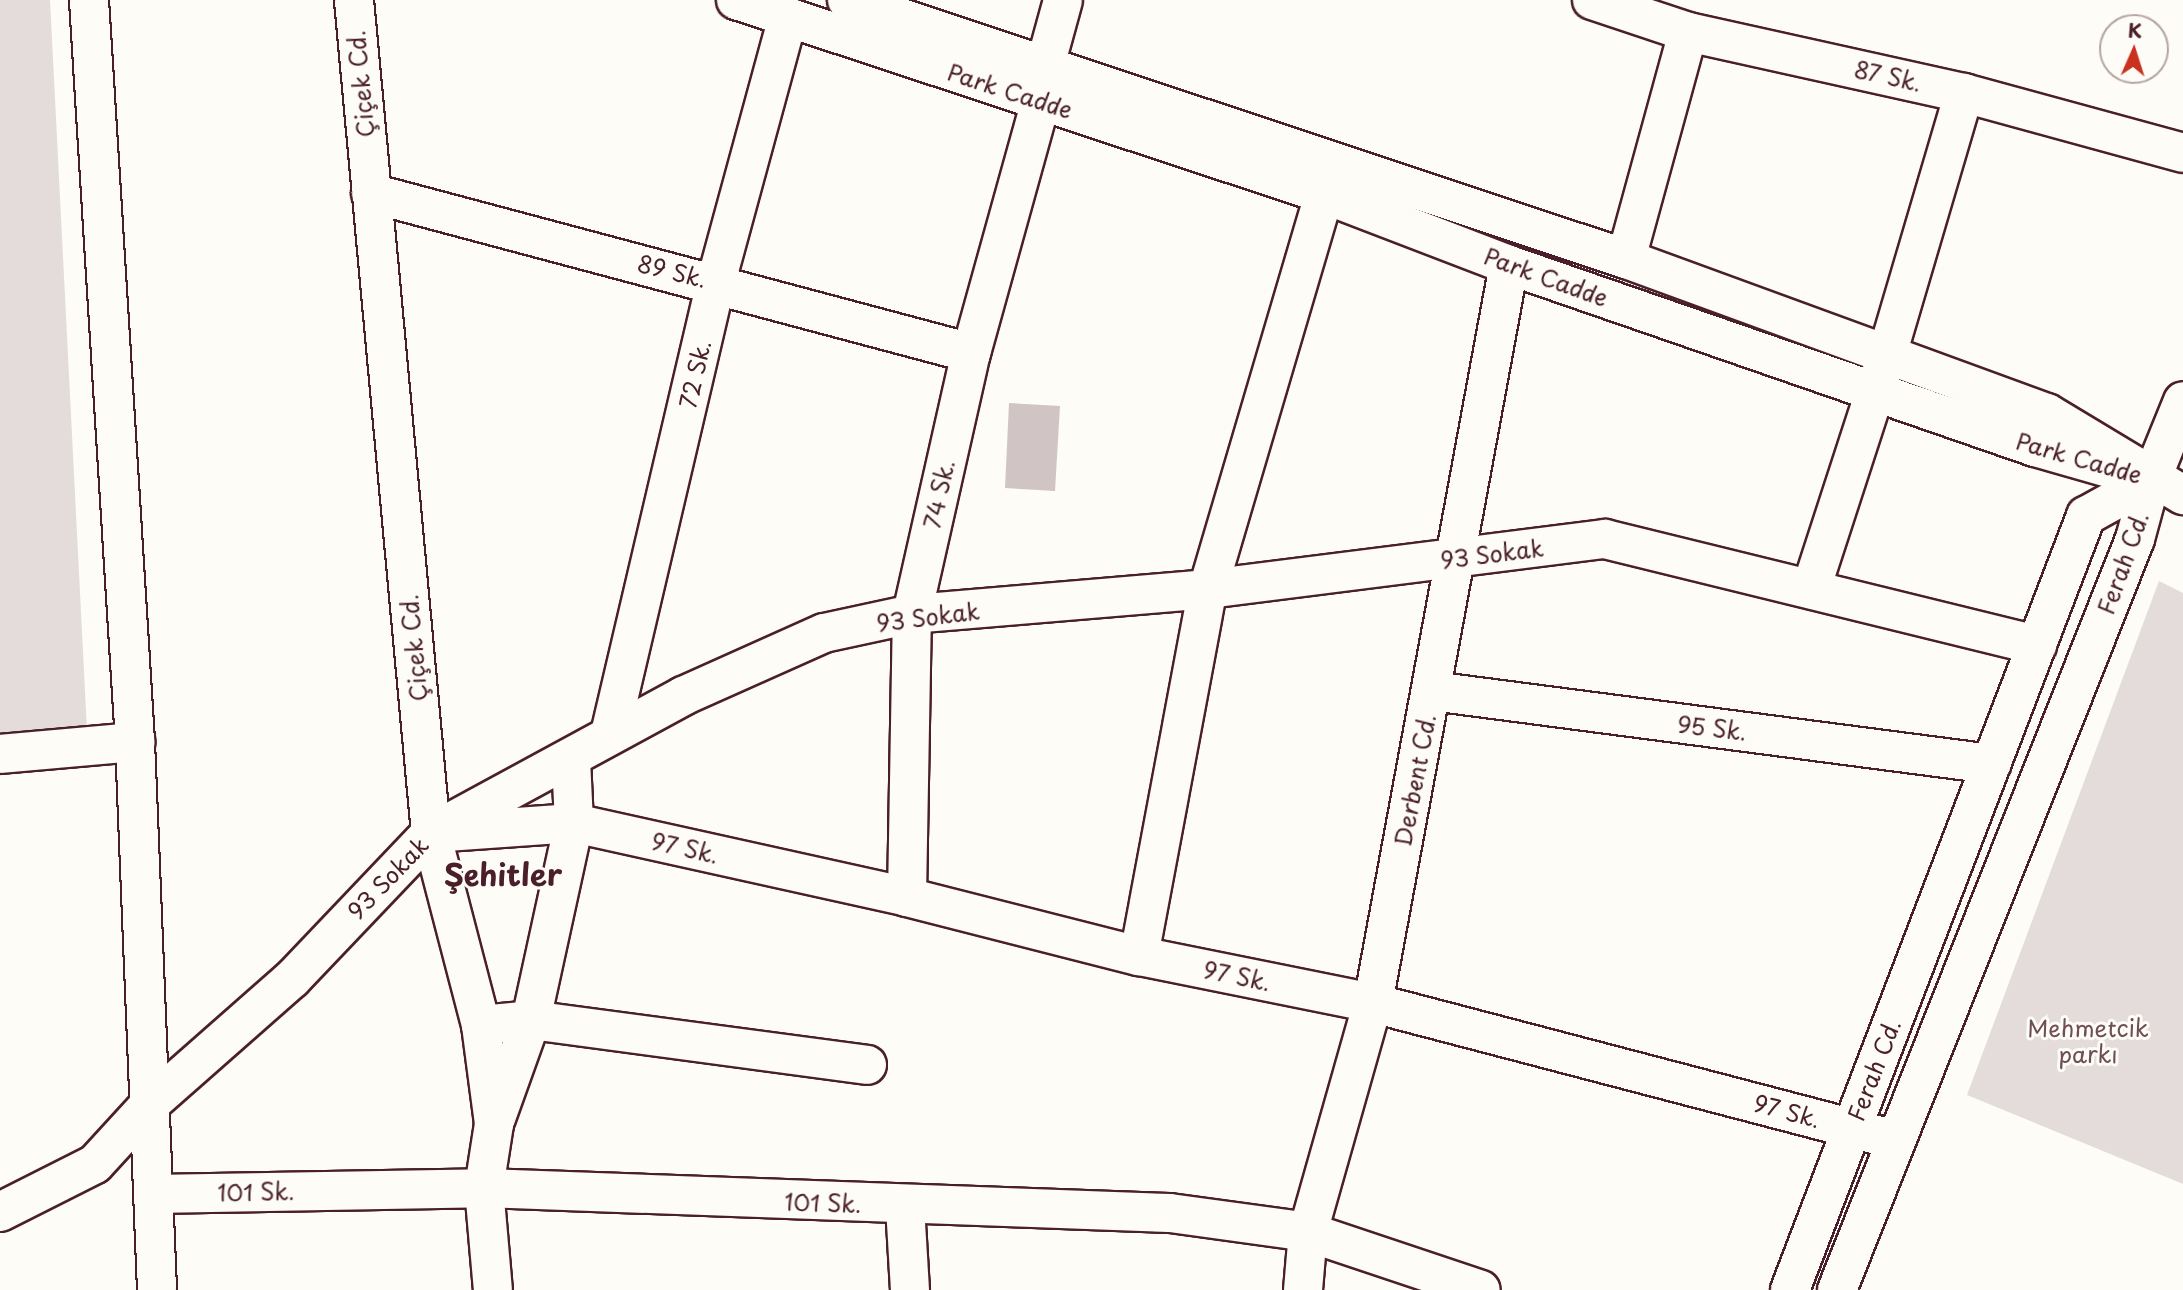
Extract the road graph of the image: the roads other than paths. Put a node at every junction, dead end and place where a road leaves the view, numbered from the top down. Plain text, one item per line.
1 (89, 0) edge
2 (354, 0) edge
3 (736, 0) edge
4 (847, 0) edge
5 (1063, 0) edge
6 (1592, 0) edge
7 (788, 18) junction
8 (1688, 32) junction
9 (1043, 84) junction
10 (1964, 93) junction
11 (2183, 153) edge
12 (372, 193) junction
13 (1324, 194) junction
14 (1626, 259) junction
15 (1509, 265) junction
16 (716, 282) junction
17 (971, 353) junction
18 (1887, 355) junction
19 (1875, 391) junction
20 (2183, 401) edge
21 (2167, 488) edge
22 (1458, 558) junction
23 (1208, 589) junction
24 (1811, 589) junction
25 (912, 614) junction
26 (2037, 645) junction
27 (1433, 691) junction
28 (610, 734) junction
29 (135, 742) junction
30 (0, 754) edge
31 (571, 759) junction
32 (1991, 764) junction
33 (574, 823) junction
34 (431, 833) junction
35 (907, 897) junction
36 (1139, 956) junction
37 (1373, 1003) junction
38 (531, 1020) junction
39 (481, 1025) junction
40 (867, 1065) dead end
41 (150, 1104) junction
42 (495, 1124) junction
43 (1852, 1128) junction
44 (1896, 1140) junction
45 (484, 1188) junction
46 (153, 1194) junction
47 (905, 1206) junction
48 (0, 1212) edge
49 (1308, 1232) junction
50 (157, 1290) edge
51 (493, 1290) edge
52 (910, 1290) edge
53 (1303, 1290) edge
54 (1481, 1290) edge
55 (1790, 1290) edge
56 (1837, 1290) edge

1 - 29 street
2 - 12 street, Çiçek Cd.
3 - 7 street, Park Cadde
4 - 9 street, Park Cadde
5 - 9 street, 74 Sk.
6 - 8 street, 87 Sk.
7 - 9 street, Park Cadde
7 - 16 street, 72 Sk.
8 - 10 street, 87 Sk.
8 - 14 street
9 - 13 street, Park Cadde
9 - 14 street, Park Cadde
9 - 17 street, 74 Sk.
10 - 11 street, 87 Sk.
10 - 18 street
12 - 16 street, 89 Sk.
12 - 34 street, Çiçek Cd.
13 - 15 street, Park Cadde
13 - 23 street
14 - 18 street, Park Cadde
15 - 19 street, Park Cadde
15 - 22 street, Derbent Cd.
16 - 17 street, 89 Sk.
16 - 28 street, 72 Sk.
17 - 25 street, 74 Sk.
18 - 19 street
18 - 21 street, Park Cadde
19 - 21 street, Park Cadde
19 - 24 street
20 - 21 street
21 - 26 street, Ferah Cd.
21 - 44 street, Ferah Cd.
22 - 23 street, 93 Sokak
22 - 24 street, 93 Sokak
22 - 27 street, Derbent Cd.
23 - 25 street, 93 Sokak
23 - 36 street
24 - 26 street, 93 Sokak
25 - 28 street, 93 Sokak
25 - 35 street, 74 Sk.
26 - 32 street, Ferah Cd.
27 - 32 street, 95 Sk.
27 - 37 street, Derbent Cd.
28 - 31 street, 93 Sokak
29 - 30 street
29 - 41 street
31 - 33 street
31 - 34 street, 93 Sokak
32 - 43 street, Ferah Cd.
33 - 34 street, 97 Sk.
33 - 35 street, 97 Sk.
33 - 38 street
34 - 39 street, Çiçek Cd.
34 - 41 street, 93 Sokak
35 - 36 street, 97 Sk.
36 - 37 street, 97 Sk.
37 - 43 street, 97 Sk.
37 - 49 street, Derbent Cd.
38 - 39 street
38 - 40 street
38 - 42 street
39 - 42 street, Çiçek Cd.
41 - 46 street
41 - 48 street, 93 Sokak
42 - 45 street, Çiçek Cd.
43 - 44 street, 97 Sk.
43 - 55 street, Ferah Cd.
44 - 56 street, Ferah Cd.
45 - 46 street, 101 Sk.
45 - 47 street, 101 Sk.
45 - 51 street, Çiçek Cd.
46 - 50 street
47 - 49 street, 101 Sk.
47 - 52 street
49 - 53 street, Derbent Cd.
49 - 54 street, 101 Sk.

